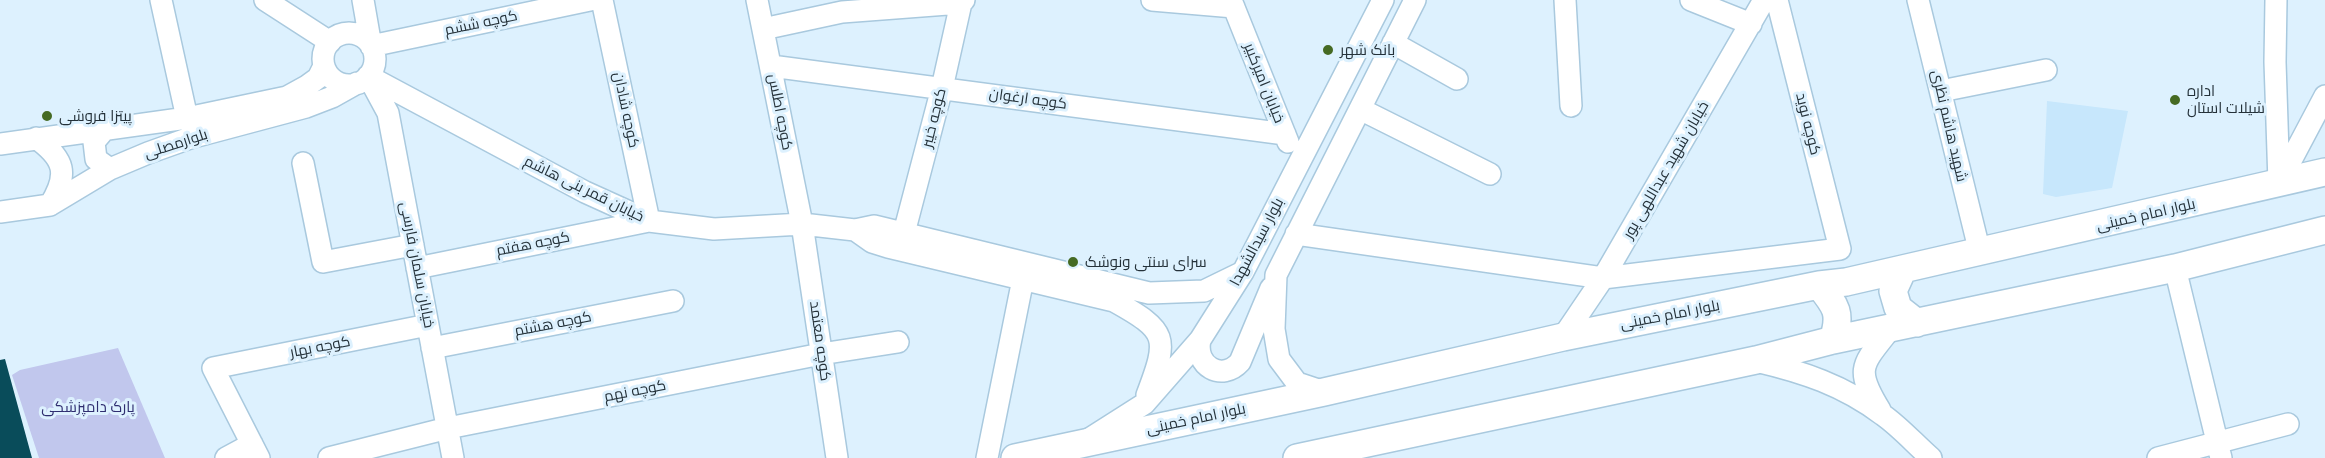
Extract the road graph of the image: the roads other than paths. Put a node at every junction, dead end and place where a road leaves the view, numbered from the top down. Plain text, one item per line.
1 (161, 0) edge
2 (265, 0) edge
3 (363, 0) edge
4 (590, 0) edge
5 (602, 0) edge
6 (757, 0) edge
7 (1152, 0) edge
8 (1383, 0) edge
9 (1415, 0) edge
10 (1565, 0) edge
11 (1691, 0) edge
12 (1764, 0) edge
13 (1778, 0) edge
14 (1918, 0) edge
15 (2276, 0) edge
16 (962, 2) edge
17 (1232, 4) edge
18 (1751, 24) junction
19 (763, 29) junction
20 (330, 42) junction
21 (1393, 43) junction
22 (371, 46) junction
23 (324, 66) junction
24 (771, 66) junction
25 (2046, 70) dead end
26 (1457, 79) dead end
27 (363, 80) junction
28 (942, 88) junction
29 (1941, 91) junction
30 (2325, 96) edge
31 (1571, 106) dead end
32 (1360, 109) junction
33 (187, 118) junction
34 (105, 129) junction
35 (1285, 134) junction
36 (36, 138) junction
37 (0, 144) edge
38 (303, 163) dead end
39 (1298, 165) junction
40 (111, 169) junction
41 (2325, 172) edge
42 (1490, 174) dead end
43 (2279, 183) junction
44 (50, 205) junction
45 (0, 212) edge
46 (649, 221) junction
47 (802, 224) junction
48 (855, 230) junction
49 (2325, 230) edge
50 (904, 233) junction
51 (1296, 234) junction
52 (413, 245) junction
53 (1980, 253) junction
54 (417, 268) junction
55 (2175, 268) junction
56 (1903, 269) junction
57 (1243, 272) junction
58 (1276, 275) junction
59 (1603, 278) junction
60 (1023, 279) junction
61 (1819, 285) junction
62 (673, 301) dead end
63 (1917, 323) junction
64 (428, 326) junction
65 (1891, 328) junction
66 (1563, 337) junction
67 (1200, 340) junction
68 (1833, 340) junction
69 (898, 342) dead end
70 (432, 348) junction
71 (821, 354) junction
72 (1756, 360) junction
73 (1324, 392) junction
74 (1144, 404) junction
75 (1883, 415) junction
76 (2288, 424) dead end
77 (448, 428) junction
78 (1082, 443) junction
79 (2219, 450) edge
80 (256, 451) edge
81 (1358, 452) edge
82 (226, 458) edge
83 (328, 458) edge
84 (453, 458) edge
85 (837, 458) edge
86 (987, 458) edge
87 (1015, 458) edge
88 (1297, 458) edge
89 (1931, 458) edge
90 (2158, 458) edge

1 - 33 street
2 - 20 street
3 - 22 street
4 - 22 street, کوچه ششم
5 - 46 street, کوچه شادان
6 - 19 street, کوچه اطلس
7 - 17 street
8 - 39 street, بلوار سیدالشهدا
9 - 21 street, بلوار سیدالشهدا
10 - 31 street
11 - 18 street
12 - 18 street, خیابان شهید عبداللهی پور
13 - 59 street, کوچه نوید
14 - 29 street, شهید هاشم نظری
15 - 43 street
16 - 19 street
16 - 28 street, کوچه خیبر
17 - 35 street, خیابان امیرکبیر
18 - 59 street, خیابان شهید عبداللهی پور
19 - 24 street, کوچه اطلس
20 - 22 street
20 - 23 street
21 - 26 street
21 - 32 street, بلوار سیدالشهدا
22 - 27 street
23 - 27 street
23 - 33 street, بلوارمصلی
24 - 28 street, کوچه ارغوان
24 - 47 street, کوچه اطلس
25 - 29 street
27 - 40 street, بلوارمصلی
27 - 46 street, خیابان قمر بنی هاشم
27 - 52 street, خیابان سلمان فارسی
28 - 35 street, کوچه ارغوان
28 - 50 street, کوچه خیبر
29 - 53 street, شهید هاشم نظری
30 - 43 street
32 - 42 street
32 - 51 street, بلوار سیدالشهدا
33 - 34 street, بلوارمصلی
34 - 36 street, بلوارمصلی
34 - 40 street
35 - 39 street, خیابان امیرکبیر
36 - 37 street, بلوارمصلی
36 - 44 street
38 - 52 street
39 - 57 street, بلوار سیدالشهدا
40 - 44 street, بلوارمصلی
41 - 43 main road, بلوار امام خمینی
43 - 53 main road, بلوار امام خمینی
44 - 45 street, بلوارمصلی
46 - 47 street, خیابان قمر بنی هاشم
46 - 54 street, کوچه هفتم
47 - 48 street, خیابان قمر بنی هاشم
47 - 71 street, کوچه معتمد
48 - 50 street, خیابان قمر بنی هاشم
48 - 60 street, خیابان قمر بنی هاشم
49 - 55 main road
50 - 57 street, خیابان قمر بنی هاشم
51 - 58 street, بلوار سیدالشهدا
51 - 59 street
52 - 54 street, خیابان سلمان فارسی
53 - 56 main road, بلوار امام خمینی
54 - 64 street, خیابان سلمان فارسی
55 - 63 main road
55 - 79 street
56 - 61 main road, بلوار امام خمینی
56 - 63 main road
57 - 67 street, بلوار سیدالشهدا
58 - 67 street
58 - 73 street, بلوار سیدالشهدا
59 - 66 street, خیابان شهید عبداللهی پور
60 - 74 street, خیابان قمر بنی هاشم
60 - 86 street
61 - 66 main road, بلوار امام خمینی
61 - 68 main road
62 - 70 street, کوچه هشتم
63 - 65 main road
64 - 70 street, خیابان سلمان فارسی
64 - 80 street, کوچه بهار
65 - 68 main road
65 - 75 street
66 - 73 main road, بلوار امام خمینی
67 - 74 street, بلوار سیدالشهدا
68 - 72 main road
69 - 71 street, کوچه نهم
70 - 77 street, خیابان سلمان فارسی
71 - 77 street, کوچه نهم
71 - 85 street, کوچه معتمد
72 - 75 street
72 - 81 main road
73 - 78 main road, بلوار امام خمینی
74 - 78 street, بلوار سیدالشهدا
75 - 89 street
76 - 79 street
77 - 83 street, کوچه نهم
77 - 84 street, خیابان سلمان فارسی
78 - 87 main road, بلوار امام خمینی
79 - 90 street
80 - 82 street
81 - 88 main road

